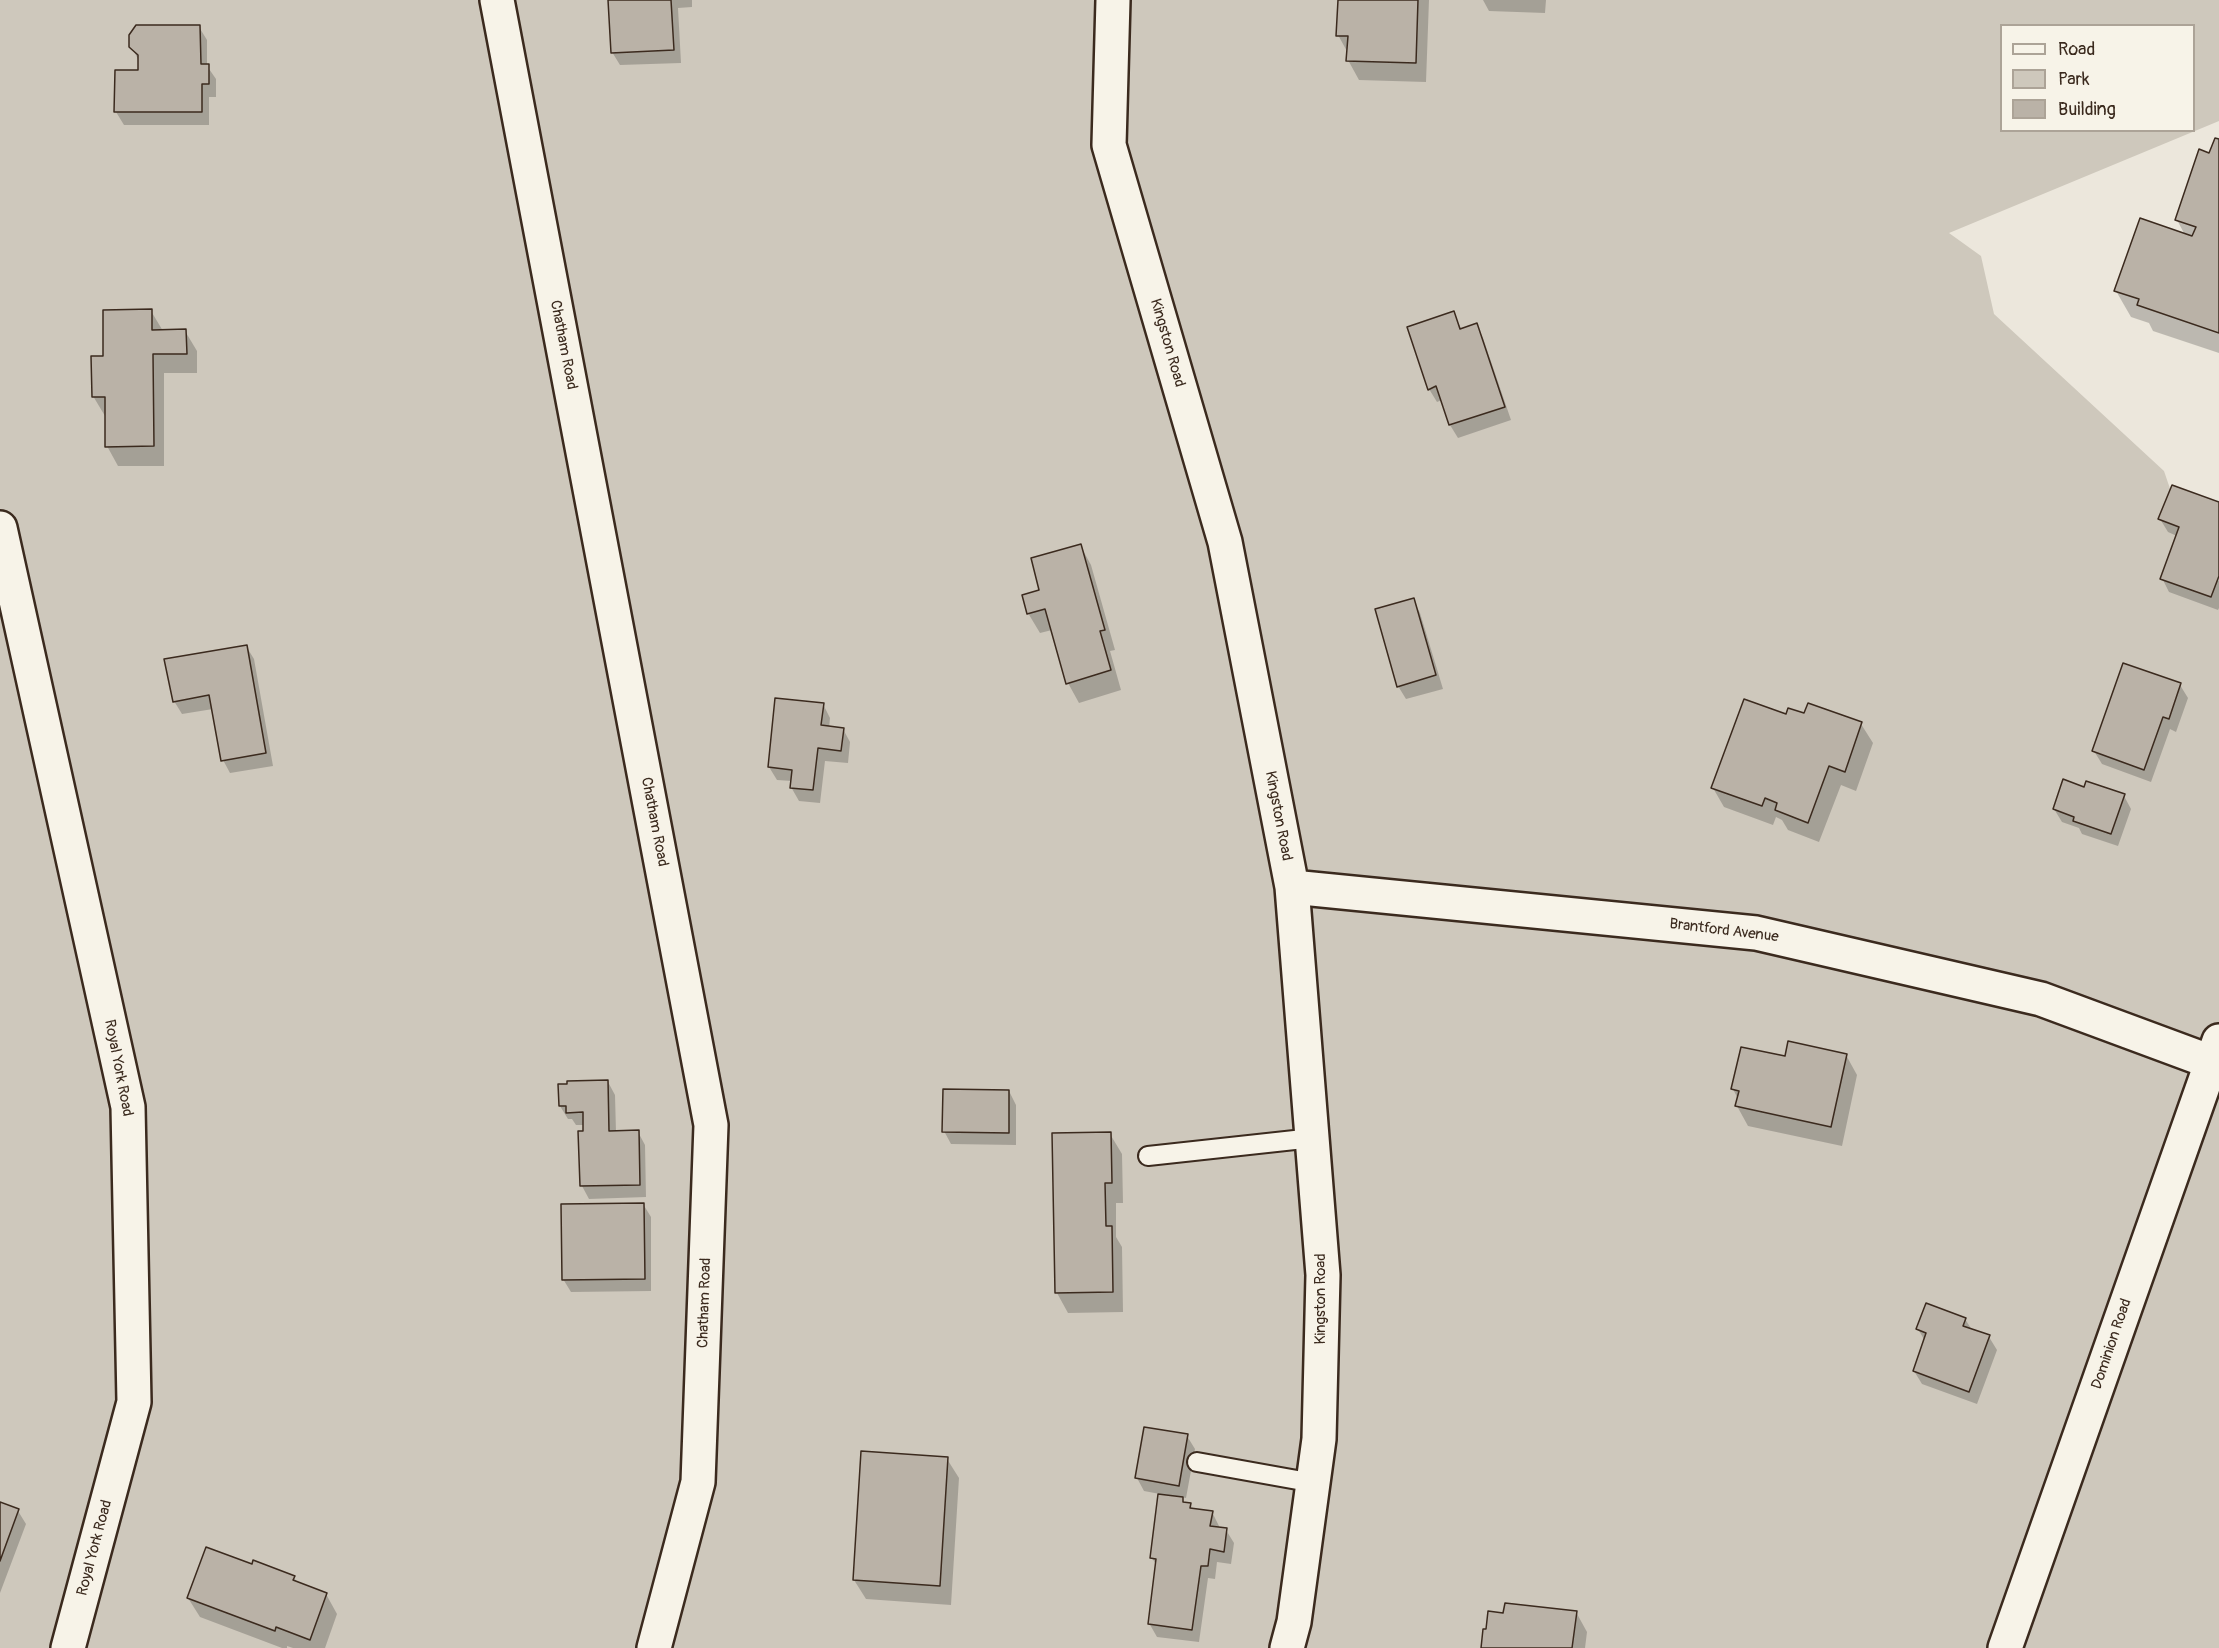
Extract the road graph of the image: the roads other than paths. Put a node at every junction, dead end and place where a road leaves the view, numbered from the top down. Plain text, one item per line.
1 (497, 0) edge
2 (1113, 0) edge
3 (0, 528) edge
4 (1292, 887) junction
5 (2215, 1052) edge
6 (1312, 1138) junction
7 (1148, 1156) dead end
8 (1197, 1462) dead end
9 (1314, 1483) junction
10 (68, 1648) edge
11 (654, 1648) edge
12 (1287, 1648) edge
13 (2006, 1648) edge

1 - 11 street, Chatham Road
2 - 4 street, Kingston Road
3 - 10 street, Royal York Road
4 - 5 street, Brantford Avenue
4 - 6 street, Kingston Road
5 - 13 street, Dominion Road
6 - 7 lane
6 - 9 street, Kingston Road
8 - 9 lane
9 - 12 street, Kingston Road

